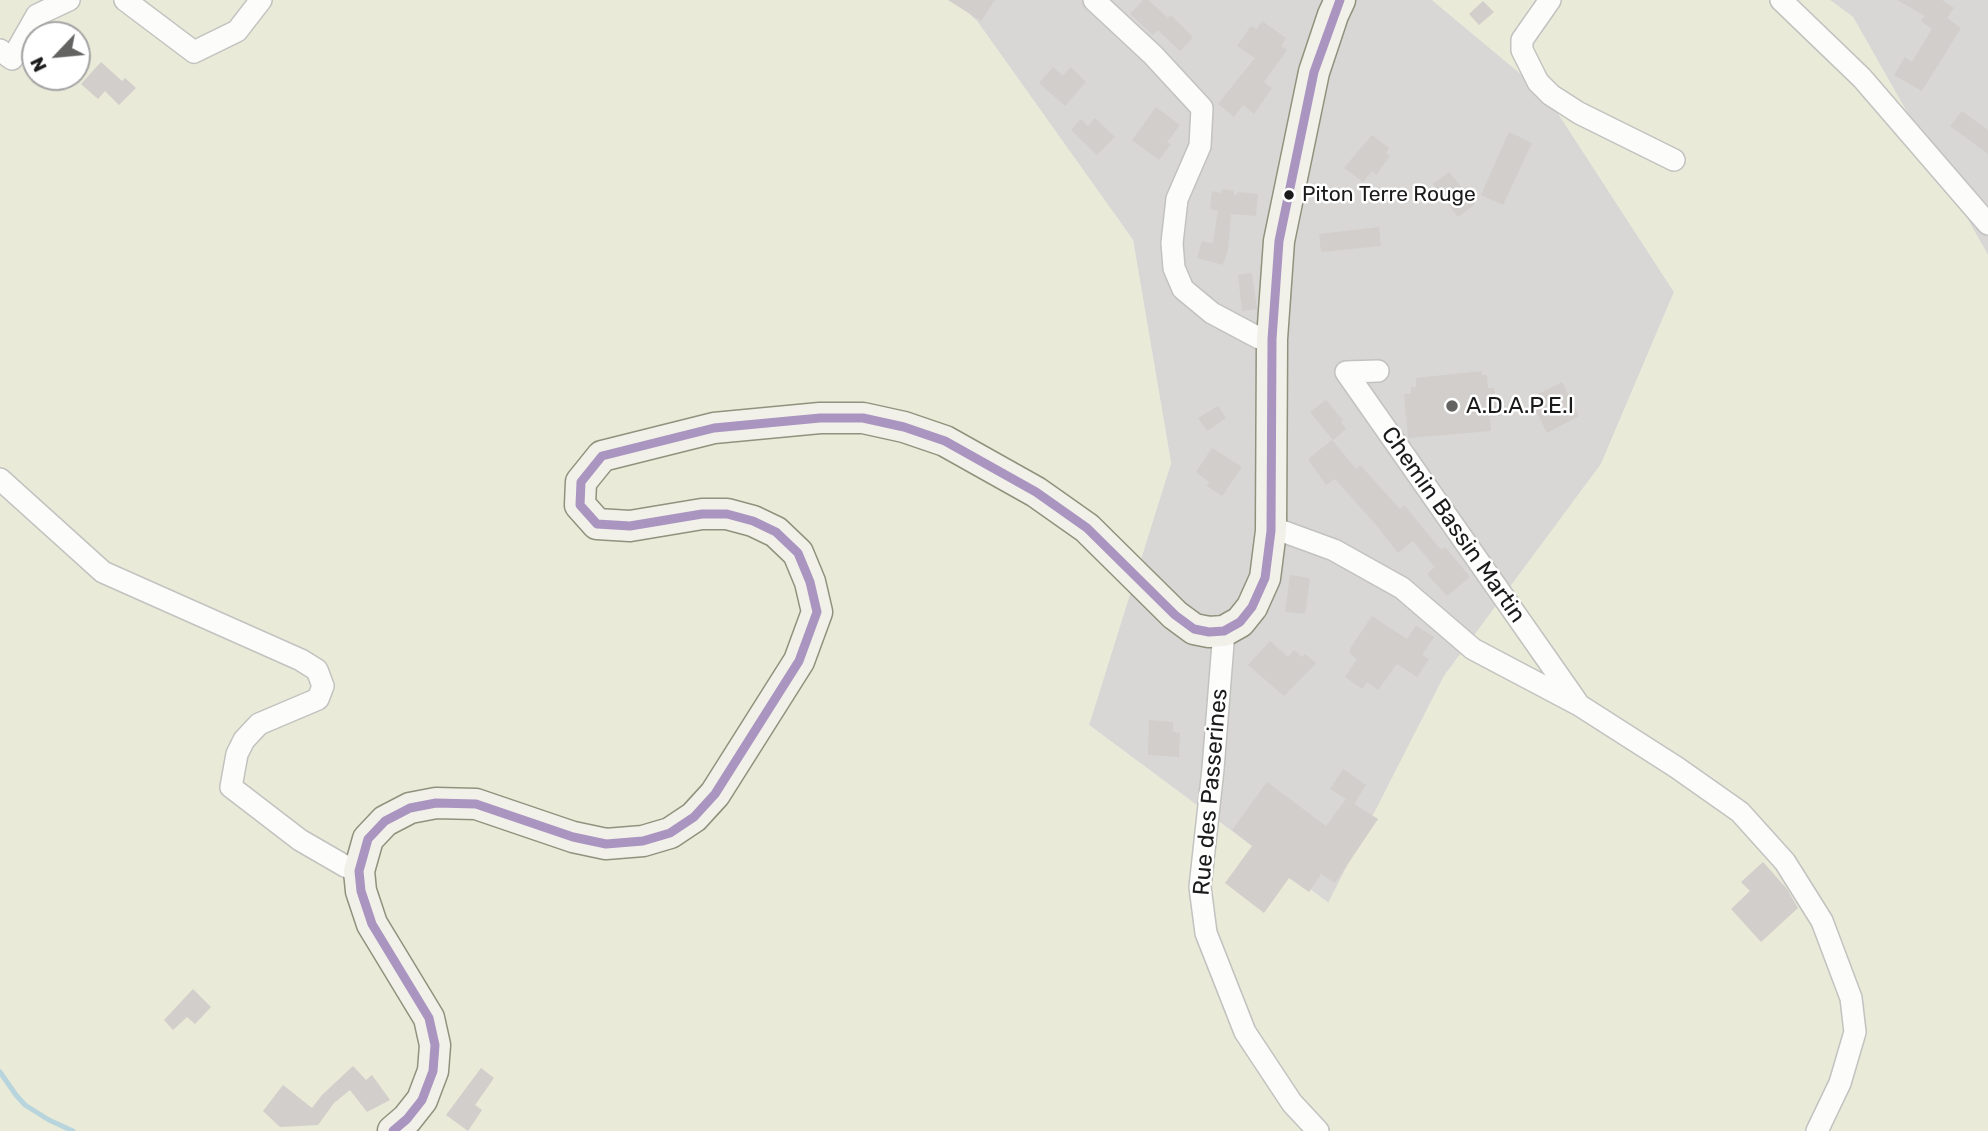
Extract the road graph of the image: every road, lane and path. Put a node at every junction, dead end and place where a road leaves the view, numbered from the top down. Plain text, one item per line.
1 (68, 0) edge
2 (125, 0) edge
3 (261, 0) edge
4 (1094, 0) edge
5 (1340, 0) edge
6 (1550, 0) edge
7 (1782, 0) edge
8 (0, 50) edge
9 (1674, 159) dead end
10 (1988, 224) edge
11 (1272, 339) junction
12 (1378, 371) dead end
13 (0, 479) edge
14 (1271, 531) junction
15 (1224, 631) junction
16 (1579, 705) junction
17 (359, 871) junction
18 (393, 1131) edge
19 (1318, 1131) edge
20 (1817, 1131) edge

1 - 8 street
2 - 3 street
4 - 11 street
5 - 11 main road
6 - 9 street
7 - 10 street
11 - 14 main road
12 - 16 street, Chemin Bassin Martin
13 - 17 street
14 - 15 main road
14 - 16 street, Chemin Bassin Martin
15 - 17 main road
15 - 19 street, Rue des Passerines
16 - 20 street, Chemin Bassin Martin
17 - 18 main road

